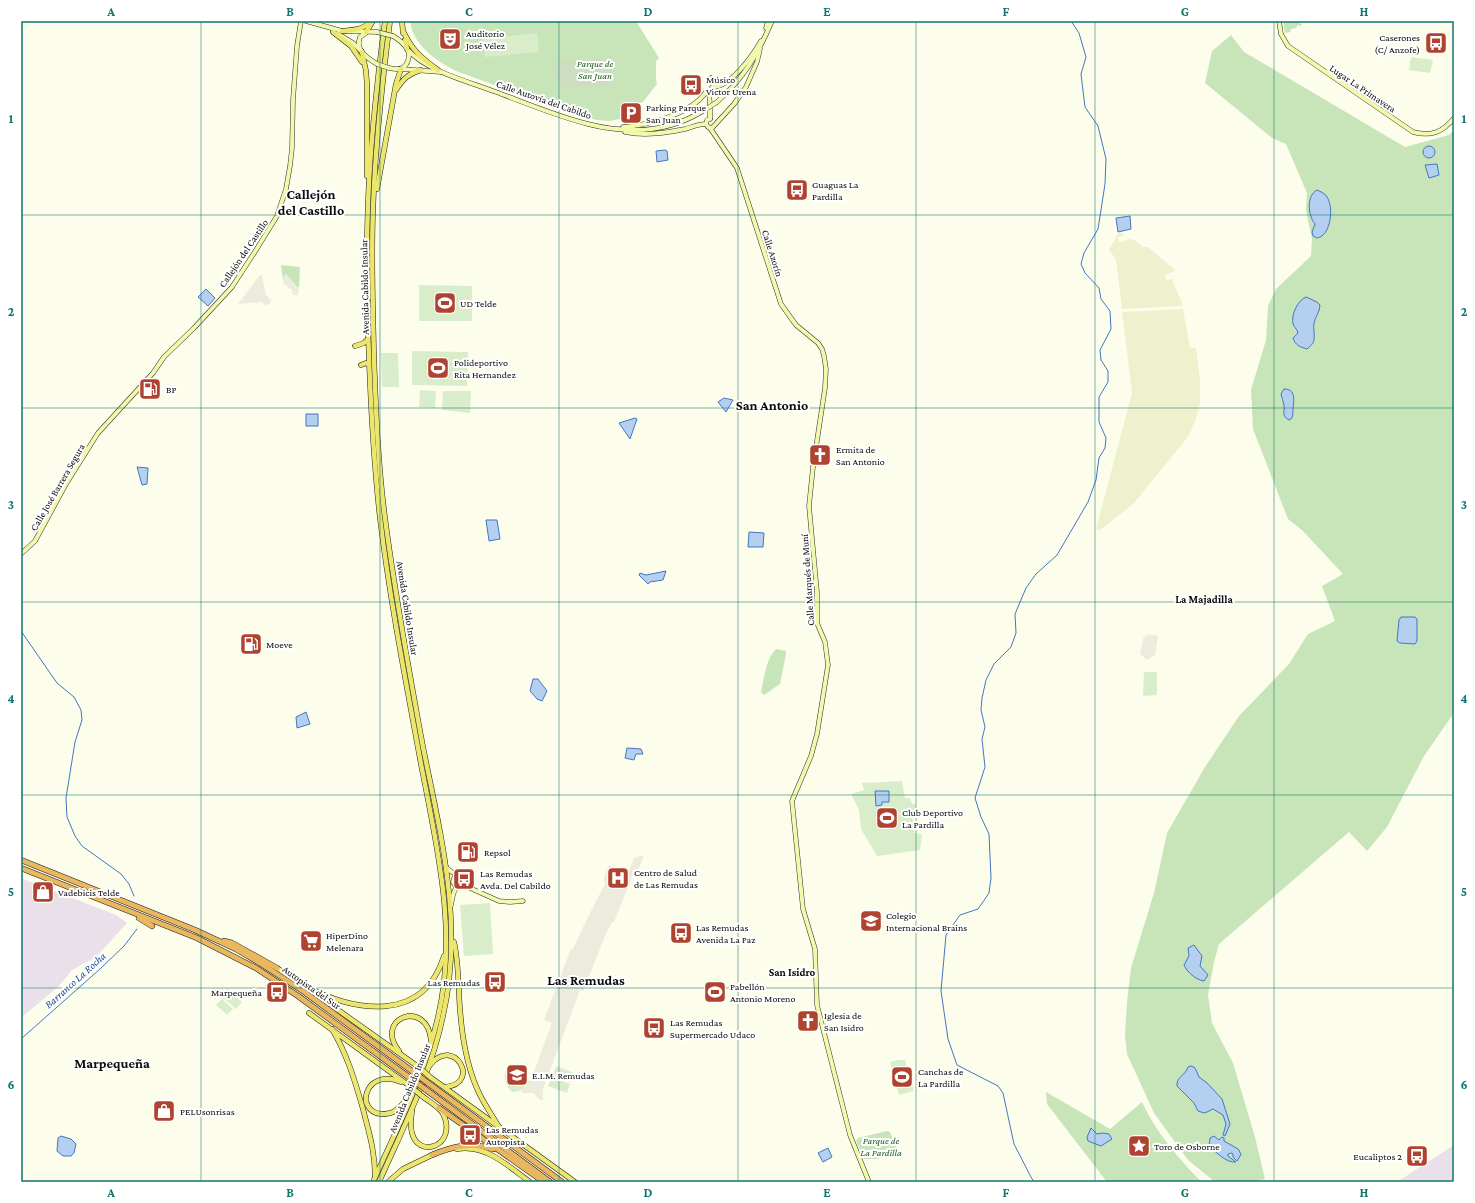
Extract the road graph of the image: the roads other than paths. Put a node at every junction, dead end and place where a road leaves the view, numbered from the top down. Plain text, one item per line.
1 (301, 21) edge
2 (372, 21) edge
3 (385, 21) edge
4 (390, 21) edge
5 (402, 21) edge
6 (768, 21) edge
7 (772, 21) edge
8 (1279, 21) edge
9 (307, 22) edge
10 (321, 26) junction
11 (333, 32) junction
12 (342, 32) junction
13 (366, 32) junction
14 (403, 32) junction
15 (762, 39) junction
16 (760, 49) junction
17 (408, 50) junction
18 (362, 52) junction
19 (755, 57) junction
20 (401, 69) junction
21 (421, 70) junction
22 (438, 70) junction
23 (366, 71) junction
24 (446, 73) junction
25 (711, 78) dead end
26 (727, 82) junction
27 (712, 87) dead end
28 (395, 91) junction
29 (1454, 118) edge
30 (710, 119) junction
31 (706, 124) junction
32 (712, 126) junction
33 (609, 128) junction
34 (368, 204) junction
35 (373, 208) junction
36 (368, 339) junction
37 (355, 346) dead end
38 (822, 349) joint
39 (364, 350) dead end
40 (361, 365) dead end
41 (369, 365) junction
42 (104, 426) joint
43 (21, 554) edge
44 (21, 860) edge
45 (21, 868) edge
46 (447, 868) junction
47 (458, 876) junction
48 (460, 885) junction
49 (523, 901) dead end
50 (451, 905) junction
51 (124, 909) junction
52 (152, 926) dead end
53 (452, 934) junction
54 (215, 939) junction
55 (446, 941) junction
56 (277, 968) joint
57 (305, 986) junction
58 (310, 1013) dead end
59 (332, 1029) junction
60 (431, 1042) junction
61 (403, 1056) junction
62 (428, 1068) junction
63 (411, 1086) junction
64 (445, 1087) junction
65 (413, 1106) junction
66 (439, 1108) junction
67 (500, 1129) junction
68 (432, 1155) junction
69 (527, 1170) junction
70 (376, 1181) edge
71 (388, 1182) edge
72 (530, 1182) edge
73 (544, 1182) edge
74 (550, 1182) edge
75 (562, 1182) edge
76 (574, 1182) edge
77 (869, 1182) edge

1 - 42 street, Callejón del Castillo
2 - 12 main road
2 - 13 main road
3 - 34 main road, Avenida Cabildo Insular
4 - 35 main road, Avenida Cabildo Insular
5 - 14 main road
6 - 15 street, Calle Autovía del Cabildo
7 - 16 street, Calle Autovía del Cabildo
8 - 29 street, Lugar La Primavera
9 - 10 street
10 - 11 street
10 - 12 street
11 - 18 street
11 - 23 main road
12 - 13 street
13 - 17 street, bridge
13 - 18 street
14 - 17 main road
14 - 22 main road
15 - 19 street, Calle Autovía del Cabildo
15 - 26 street
16 - 19 street, Calle Autovía del Cabildo
16 - 32 street
17 - 20 street
17 - 22 street, Calle Autovía del Cabildo
18 - 20 street, bridge
18 - 23 main road
19 - 33 street, Calle Autovía del Cabildo, bridge
20 - 21 street, Calle Autovía del Cabildo
20 - 28 main road
21 - 24 street, Calle Autovía del Cabildo
21 - 28 main road
22 - 24 street, Calle Autovía del Cabildo
23 - 34 main road
24 - 33 street, Calle Autovía del Cabildo
25 - 26 street
26 - 27 street
28 - 35 main road
30 - 31 street
30 - 32 street
30 - 33 street
31 - 32 street
31 - 33 street
32 - 38 street, Calle Azorín
34 - 36 main road, Avenida Cabildo Insular
35 - 46 main road, Avenida Cabildo Insular
36 - 37 main road
36 - 39 main road
36 - 41 main road, Avenida Cabildo Insular
38 - 77 street, Calle Marqués de Muní
40 - 41 main road
41 - 55 main road, Avenida Cabildo Insular
42 - 43 street, Calle José Barrera Segura
44 - 54 highway, Autopista del Sur
45 - 51 highway, Autopista del Sur
46 - 47 street
46 - 50 main road, Avenida Cabildo Insular
47 - 48 street
47 - 48 street
48 - 49 street
48 - 50 street
50 - 53 main road, Avenida Cabildo Insular
51 - 52 highway
51 - 74 highway, Autopista del Sur, bridge
53 - 62 main road, Avenida Cabildo Insular
53 - 67 main road
54 - 56 highway
54 - 75 highway, Autopista del Sur, bridge
55 - 57 main road
55 - 60 main road, Avenida Cabildo Insular
56 - 57 main road
57 - 61 main road
58 - 59 main road
59 - 63 main road
59 - 70 main road
60 - 61 main road
60 - 63 main road, Avenida Cabildo Insular
61 - 64 main road, bridge
62 - 64 main road
62 - 65 main road, Avenida Cabildo Insular
63 - 63 main road
63 - 66 main road, bridge
63 - 70 main road, Avenida Cabildo Insular
64 - 67 main road
65 - 66 main road
65 - 70 main road, Avenida Cabildo Insular
66 - 69 highway
67 - 76 main road
68 - 69 highway
68 - 71 main road
68 - 72 main road
69 - 73 highway

